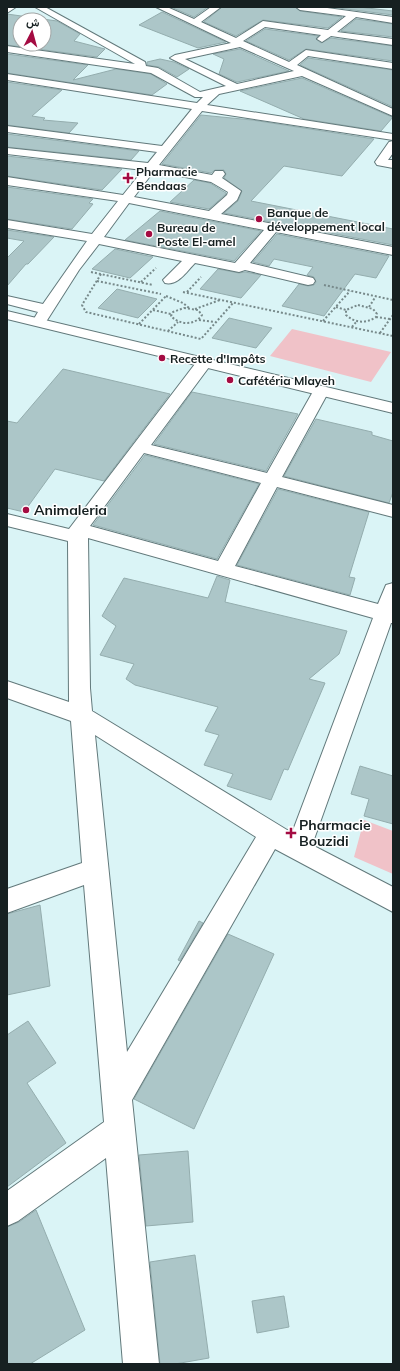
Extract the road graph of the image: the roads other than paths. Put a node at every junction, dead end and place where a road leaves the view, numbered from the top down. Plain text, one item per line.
1 (12, 7) edge
2 (38, 7) edge
3 (160, 7) edge
4 (217, 7) edge
5 (300, 7) edge
6 (374, 7) edge
7 (7, 10) edge
8 (354, 14) junction
9 (275, 16) dead end
10 (367, 16) junction
11 (393, 20) edge
12 (194, 23) junction
13 (263, 24) junction
14 (330, 33) junction
15 (393, 42) edge
16 (238, 43) junction
17 (393, 48) edge
18 (7, 49) edge
19 (306, 53) junction
20 (49, 55) junction
21 (38, 63) dead end
22 (380, 64) junction
23 (290, 66) junction
24 (393, 66) edge
25 (154, 70) junction
26 (27, 71) dead end
27 (305, 72) junction
28 (12, 78) edge
29 (236, 87) junction
30 (215, 92) junction
31 (393, 99) edge
32 (199, 107) junction
33 (389, 111) edge
34 (393, 128) edge
35 (7, 130) edge
36 (376, 134) junction
37 (393, 137) edge
38 (393, 144) edge
39 (165, 150) junction
40 (7, 151) edge
41 (393, 164) edge
42 (152, 167) junction
43 (7, 181) edge
44 (126, 199) junction
45 (211, 216) junction
46 (7, 224) edge
47 (273, 228) junction
48 (96, 239) junction
49 (393, 251) edge
50 (192, 259) junction
51 (241, 265) junction
52 (170, 280) dead end
53 (308, 281) road end
54 (7, 300) edge
55 (7, 315) edge
56 (43, 316) junction
57 (204, 363) junction
58 (321, 391) junction
59 (393, 408) edge
60 (140, 447) junction
61 (271, 480) junction
62 (393, 511) edge
63 (7, 520) edge
64 (78, 533) junction
65 (223, 569) junction
66 (393, 590) edge
67 (389, 615) edge
68 (7, 689) edge
69 (82, 716) junction
70 (271, 834) junction
71 (298, 850) junction
72 (96, 869) junction
73 (393, 900) edge
74 (7, 902) edge
75 (117, 1097) junction
76 (120, 1129) junction
77 (7, 1210) edge
78 (141, 1364) edge

1 - 7 street
2 - 25 street
3 - 12 street
4 - 12 street
5 - 8 street
6 - 10 street
8 - 10 street
8 - 14 street
9 - 13 street
10 - 11 street
12 - 16 street
13 - 14 street
13 - 16 street
14 - 15 street
14 - 19 street
16 - 23 street
16 - 29 street
17 - 22 street
18 - 20 street
19 - 22 street
19 - 23 street
20 - 21 street
20 - 25 street
22 - 24 street
23 - 27 street
25 - 30 street
26 - 28 street
27 - 29 street
27 - 33 street
28 - 32 street
29 - 30 street
30 - 32 street
31 - 33 street
32 - 36 street
32 - 39 street
34 - 36 street
35 - 39 street
36 - 37 street
38 - 41 street
39 - 42 street
40 - 42 street
42 - 44 street
42 - 45 street
43 - 44 street
44 - 45 street
44 - 48 street
45 - 47 street
46 - 48 street
47 - 49 street
47 - 51 street
48 - 50 street
48 - 56 street
50 - 51 street
50 - 52 street
51 - 53 street
54 - 56 street
55 - 56 street
56 - 57 street
57 - 58 street
57 - 60 street
58 - 59 street
58 - 61 street
60 - 61 street
60 - 64 street
61 - 62 street
61 - 65 street
63 - 64 street
64 - 65 street
64 - 69 street
65 - 67 street
66 - 67 street
67 - 71 street
68 - 69 street
69 - 70 street
69 - 72 street
70 - 71 street
70 - 75 street
71 - 73 street
72 - 74 street
72 - 75 street
75 - 76 street
76 - 77 street
76 - 78 street

